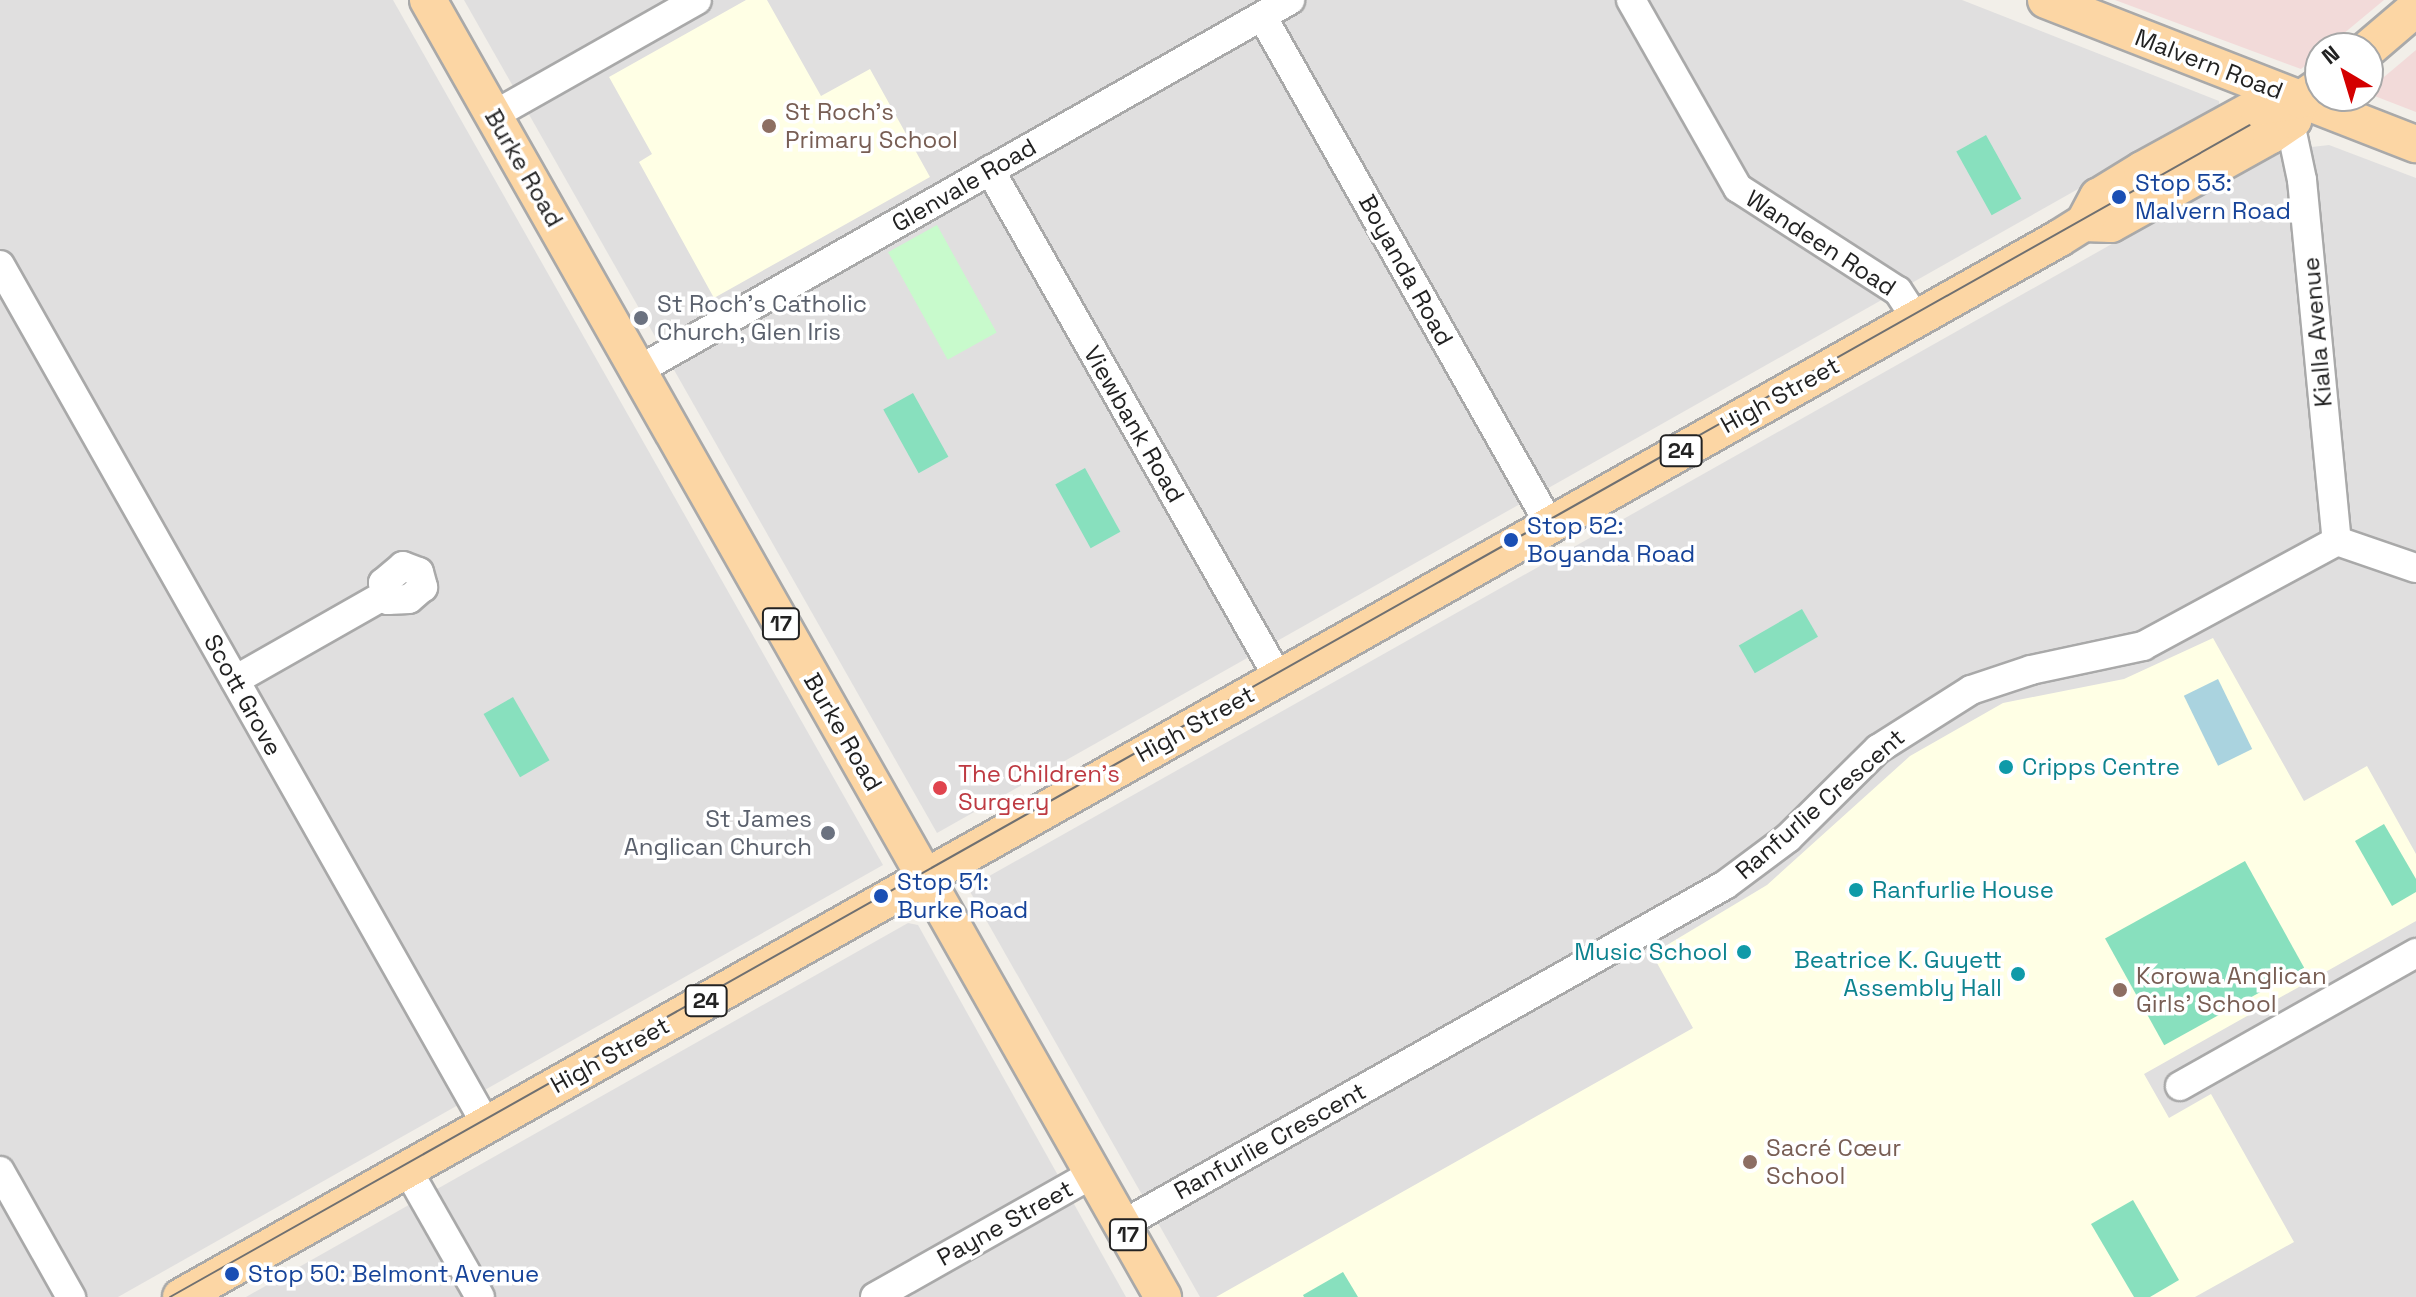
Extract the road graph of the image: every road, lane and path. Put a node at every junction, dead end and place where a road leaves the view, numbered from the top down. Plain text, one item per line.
1 (428, 0) edge
2 (697, 0) edge
3 (1290, 0) edge
4 (1631, 0) edge
5 (2046, 0) edge
6 (2416, 8) edge
7 (1262, 16) junction
8 (2384, 35) edge
9 (2304, 103) edge
10 (2329, 112) edge
11 (494, 115) junction
12 (2416, 144) edge
13 (990, 170) junction
14 (0, 265) edge
15 (1916, 319) junction
16 (639, 370) junction
17 (1550, 525) junction
18 (2337, 541) junction
19 (2416, 568) edge
20 (383, 596) dead end
21 (1278, 677) junction
22 (235, 680) junction
23 (925, 877) junction
24 (2416, 953) edge
25 (2180, 1086) dead end
26 (486, 1124) junction
27 (407, 1169) junction
28 (0, 1171) edge
29 (1094, 1173) junction
30 (1122, 1225) junction
31 (71, 1297) edge
32 (181, 1297) edge
33 (480, 1297) edge
34 (875, 1297) edge
35 (1163, 1297) edge

1 - 11 main road, Burke Road / 17
2 - 11 street
3 - 7 street, Glenvale Road
4 - 15 street, Wandeen Road
5 - 9 main road, Malvern Road
6 - 8 main road
7 - 13 street, Glenvale Road
7 - 17 street, Boyanda Road
9 - 15 main road, High Street / 24
9 - 18 street, Kialla Avenue
10 - 12 main road, Malvern Road
11 - 16 main road, Burke Road / 17
13 - 16 street, Glenvale Road
13 - 21 street, Viewbank Road
14 - 22 street, Scott Grove
15 - 17 main road, High Street / 24
16 - 23 main road, Burke Road / 17
17 - 21 main road, High Street / 24
18 - 19 street
18 - 30 street, Ranfurlie Crescent
20 - 22 street
21 - 23 main road, High Street / 24
22 - 26 street, Scott Grove
23 - 26 main road, High Street / 24
23 - 29 main road, Burke Road / 17
24 - 25 street
26 - 27 main road, High Street / 24
27 - 32 main road, High Street / 24
27 - 33 street
28 - 31 street
29 - 30 main road, Burke Road / 17
29 - 34 street, Payne Street
30 - 35 main road, Burke Road / 17

